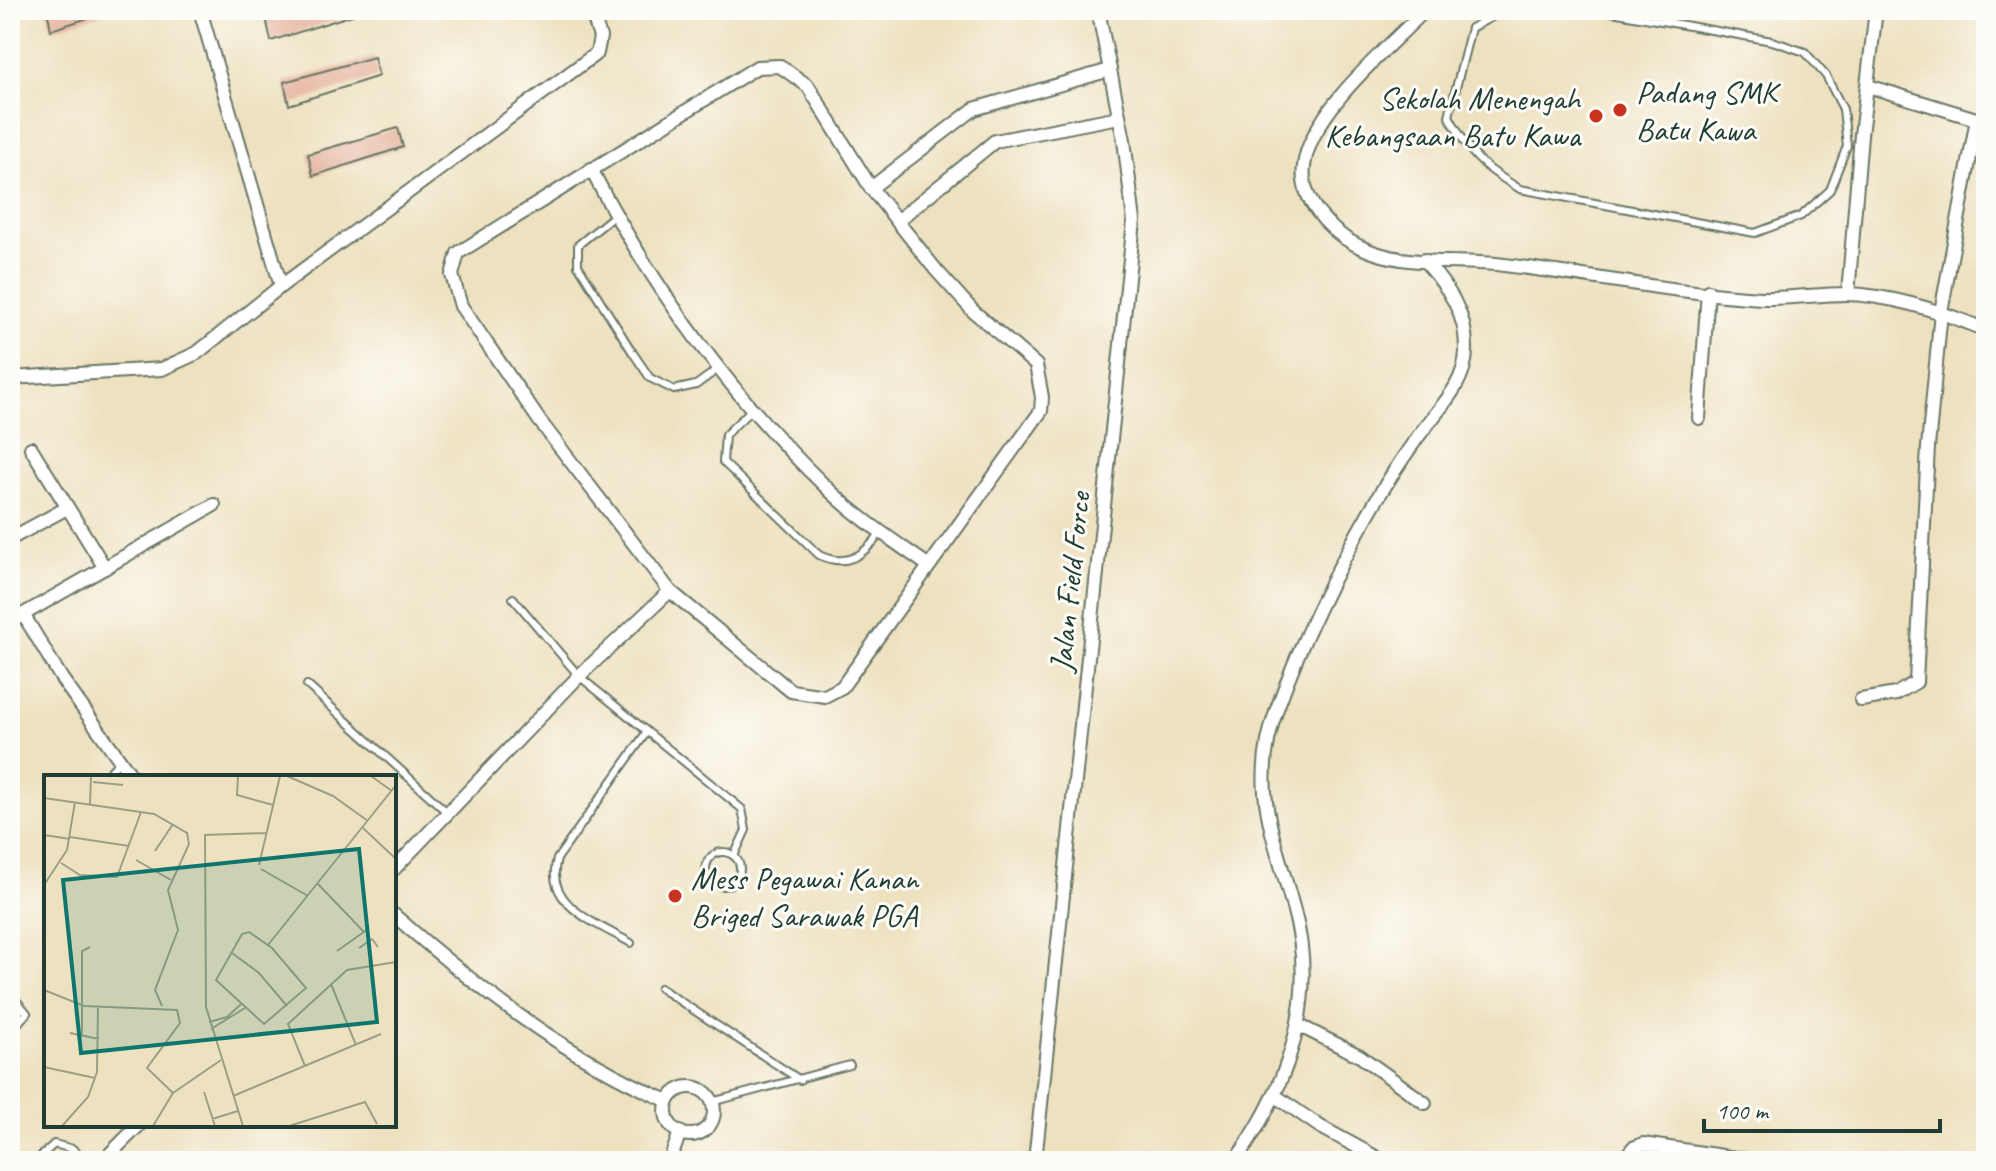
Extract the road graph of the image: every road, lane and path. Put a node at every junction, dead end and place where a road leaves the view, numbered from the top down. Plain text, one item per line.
1 (200, 10) edge
2 (591, 10) edge
3 (1098, 10) edge
4 (1425, 10) edge
5 (1601, 10) edge
6 (1876, 10) edge
7 (1501, 11) edge
8 (1110, 70) junction
9 (1868, 86) junction
10 (1119, 117) junction
11 (1981, 120) edge
12 (591, 169) junction
13 (871, 188) junction
14 (615, 215) junction
15 (897, 221) junction
16 (1424, 260) junction
17 (281, 286) junction
18 (1708, 291) junction
19 (1848, 294) junction
20 (1941, 312) junction
21 (1986, 330) edge
22 (718, 369) junction
23 (10, 378) edge
24 (750, 411) junction
25 (1699, 418) dead end
26 (31, 448) dead end
27 (214, 505) dead end
28 (67, 508) junction
29 (880, 534) junction
30 (10, 539) edge
31 (929, 566) junction
32 (105, 568) junction
33 (670, 591) junction
34 (513, 598) dead end
35 (23, 614) junction
36 (10, 622) edge
37 (579, 676) junction
38 (307, 685) dead end
39 (1861, 700) dead end
40 (646, 733) junction
41 (119, 762) junction
42 (107, 775) edge
43 (130, 775) edge
44 (449, 814) junction
45 (734, 856) junction
46 (396, 867) edge
47 (396, 917) edge
48 (631, 943) dead end
49 (660, 988) dead end
50 (10, 993) edge
51 (1300, 1026) junction
52 (10, 1032) edge
53 (850, 1065) dead end
54 (800, 1080) junction
55 (1274, 1095) junction
56 (668, 1101) junction
57 (712, 1102) junction
58 (1425, 1103) dead end
59 (137, 1127) edge
60 (680, 1132) junction
61 (36, 1161) edge
62 (85, 1161) edge
63 (103, 1161) edge
64 (670, 1161) edge
65 (1035, 1161) edge
66 (1235, 1161) edge
67 (1383, 1161) edge
68 (1623, 1161) edge
69 (1755, 1161) edge

1 - 17 street
2 - 17 street
3 - 8 street, Jalan Field Force
4 - 16 street
5 - 7 lane
6 - 9 street
8 - 10 street, Jalan Field Force
8 - 13 street
9 - 11 street
9 - 19 street
10 - 15 street
10 - 65 street, Jalan Field Force
11 - 20 street
12 - 13 street
12 - 14 street
12 - 33 street
13 - 15 street
14 - 22 street
14 - 22 lane
15 - 31 street
16 - 18 street
16 - 51 street
17 - 23 street
18 - 19 street
18 - 25 street
19 - 20 street
20 - 21 street
20 - 39 street
22 - 24 street
24 - 29 street
24 - 29 lane
26 - 28 street
27 - 32 street
28 - 30 street
28 - 32 street
29 - 31 street
31 - 33 street
32 - 35 street
33 - 37 street
34 - 37 lane
35 - 36 street
35 - 41 street
37 - 40 lane
37 - 44 street
38 - 44 lane
40 - 45 lane
40 - 48 lane
41 - 42 lane
41 - 43 street
44 - 46 street
45 - 45 lane
47 - 56 street
49 - 54 lane
50 - 52 lane
51 - 55 street
51 - 58 street
53 - 54 lane
54 - 57 lane
55 - 66 street
55 - 67 street
56 - 57 street
56 - 60 street
57 - 60 street
59 - 63 street
60 - 64 street
61 - 62 lane
68 - 69 street

